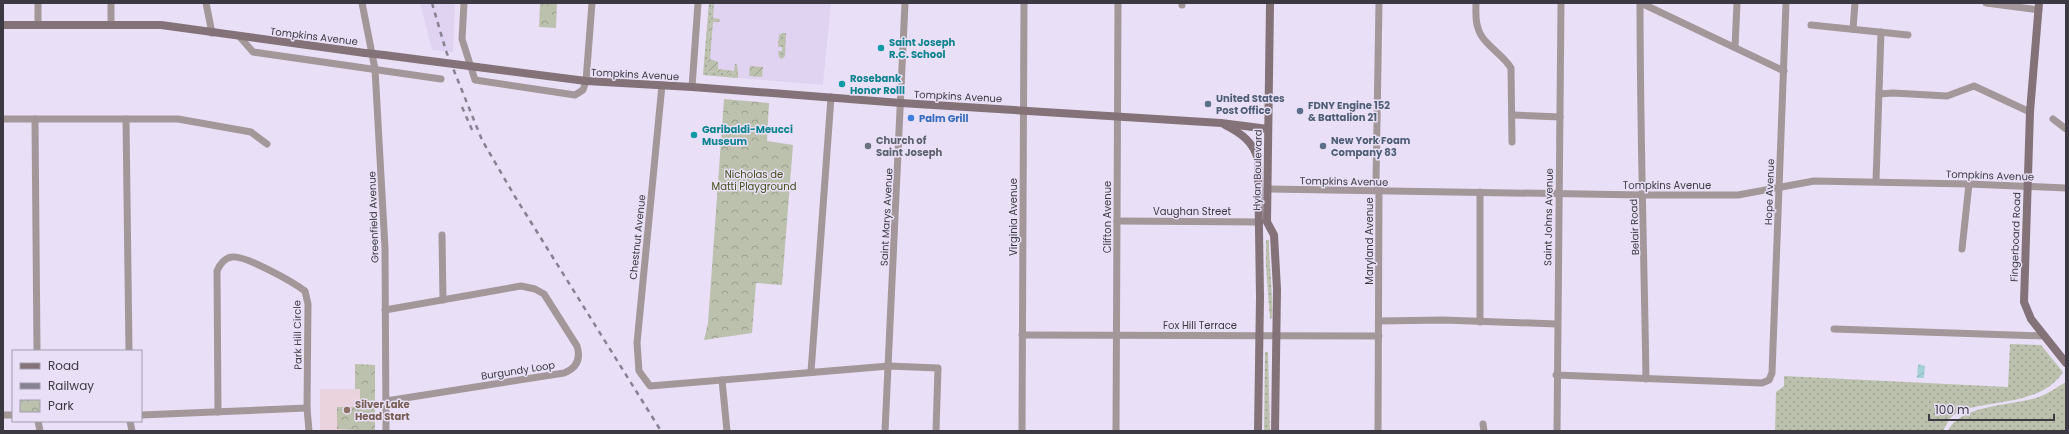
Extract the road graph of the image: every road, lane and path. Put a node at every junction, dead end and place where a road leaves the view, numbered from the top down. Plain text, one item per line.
1 (38, 3) edge
2 (111, 3) edge
3 (206, 3) edge
4 (362, 3) edge
5 (464, 3) edge
6 (592, 3) edge
7 (698, 3) edge
8 (905, 3) edge
9 (1024, 3) edge
10 (1118, 3) edge
11 (1270, 3) edge
12 (1379, 3) edge
13 (1476, 3) edge
14 (1561, 3) edge
15 (1641, 3) edge
16 (1737, 3) edge
17 (1786, 3) edge
18 (1855, 3) edge
19 (1986, 3) edge
20 (2039, 6) edge
21 (38, 24) junction
22 (111, 24) junction
23 (3, 25) edge
24 (1811, 25) dead end
25 (1853, 29) junction
26 (1881, 32) junction
27 (212, 33) junction
28 (1908, 35) dead end
29 (239, 36) junction
30 (1735, 47) junction
31 (375, 69) junction
32 (1784, 71) junction
33 (441, 79) dead end
34 (586, 81) junction
35 (662, 85) junction
36 (692, 87) junction
37 (1879, 94) junction
38 (831, 97) junction
39 (901, 103) junction
40 (1023, 110) junction
41 (2030, 112) junction
42 (1512, 115) junction
43 (1118, 116) junction
44 (1560, 117) junction
45 (3, 119) edge
46 (35, 119) junction
47 (126, 119) junction
48 (2053, 119) dead end
49 (1221, 123) junction
50 (2066, 128) edge
51 (1268, 129) junction
52 (1512, 142) dead end
53 (267, 144) dead end
54 (1876, 181) junction
55 (1969, 184) junction
56 (2028, 186) junction
57 (1779, 188) junction
58 (2066, 188) edge
59 (1268, 189) junction
60 (1379, 192) junction
61 (1480, 192) junction
62 (1559, 193) junction
63 (1643, 195) junction
64 (1117, 221) junction
65 (1263, 222) junction
66 (442, 235) dead end
67 (1962, 249) dead end
68 (442, 300) junction
69 (385, 310) junction
70 (1379, 321) junction
71 (1480, 322) junction
72 (1557, 324) junction
73 (1834, 329) dead end
74 (1022, 335) junction
75 (1117, 335) junction
76 (1260, 336) junction
77 (1276, 336) junction
78 (1379, 336) junction
79 (2044, 336) junction
80 (37, 350) edge
81 (129, 350) edge
82 (2066, 363) edge
83 (889, 366) junction
84 (812, 372) junction
85 (1556, 375) junction
86 (1646, 379) junction
87 (722, 380) junction
88 (386, 401) junction
89 (307, 408) junction
90 (218, 412) junction
91 (142, 415) edge
92 (309, 431) edge
93 (386, 431) edge
94 (727, 431) edge
95 (885, 431) edge
96 (936, 431) edge
97 (1022, 431) edge
98 (1116, 431) edge
99 (1258, 431) edge
100 (1275, 431) edge
101 (1378, 431) edge
102 (1557, 431) edge

1 - 21 street
2 - 22 street
3 - 27 street
4 - 31 street, Greenfield Avenue
5 - 34 street
6 - 34 street
7 - 36 street
8 - 39 street, Saint Marys Avenue
9 - 40 street, Virginia Avenue
10 - 43 street, Clifton Avenue
11 - 51 street, Hylan Boulevard
12 - 60 street, Maryland Avenue
13 - 42 street
14 - 44 street, Saint Johns Avenue
15 - 30 street
15 - 63 street, Belair Road
16 - 30 street
17 - 32 street, Hope Avenue
18 - 25 street
19 - 20 street
20 - 41 street, Fingerboard Road
21 - 22 street, Tompkins Avenue
21 - 23 street, Tompkins Avenue
22 - 27 street, Tompkins Avenue
24 - 25 street
25 - 26 street
26 - 28 street
26 - 37 street
27 - 29 street, Tompkins Avenue
29 - 31 street
29 - 34 street, Tompkins Avenue, bridge
30 - 32 street
31 - 33 street
31 - 69 street, Greenfield Avenue
32 - 57 street, Hope Avenue
34 - 35 street, Tompkins Avenue
35 - 36 street, Tompkins Avenue
35 - 87 street, Chestnut Avenue
36 - 38 street, Tompkins Avenue
37 - 41 street
37 - 54 street
38 - 39 street, Tompkins Avenue
38 - 84 street
39 - 40 street, Tompkins Avenue
39 - 83 street, Saint Marys Avenue
40 - 43 street, Tompkins Avenue
40 - 74 street, Virginia Avenue
41 - 56 street, Fingerboard Road
42 - 44 street
42 - 52 street
43 - 49 street, Tompkins Avenue
43 - 64 street, Clifton Avenue
44 - 62 street, Saint Johns Avenue
45 - 46 street
46 - 47 street
46 - 80 street
47 - 53 street
47 - 81 street
48 - 50 street
49 - 51 street, Tompkins Avenue
49 - 65 street
51 - 59 street, Hylan Boulevard
54 - 55 street, Tompkins Avenue
54 - 57 street, Tompkins Avenue
55 - 56 street, Tompkins Avenue
55 - 67 street
56 - 58 street, Tompkins Avenue
56 - 79 street, Fingerboard Road
57 - 63 street, Tompkins Avenue
57 - 86 street, Hope Avenue
59 - 60 street, Tompkins Avenue
59 - 65 street, Hylan Boulevard
60 - 61 street, Tompkins Avenue
60 - 70 street, Maryland Avenue
61 - 62 street, Tompkins Avenue
61 - 71 street
62 - 63 street, Tompkins Avenue
62 - 72 street, Saint Johns Avenue
63 - 86 street, Belair Road
64 - 65 street, Vaughan Street
64 - 75 street, Clifton Avenue
65 - 76 street, Hylan Boulevard
65 - 77 street, Hylan Boulevard
66 - 68 street
68 - 69 street, Burgundy Loop
68 - 88 street, Burgundy Loop
69 - 88 street, Greenfield Avenue
70 - 71 street
70 - 78 street, Maryland Avenue
71 - 72 street
72 - 85 street, Saint Johns Avenue
73 - 79 street
74 - 75 street, Fox Hill Terrace
74 - 97 street, Virginia Avenue
75 - 76 street, Fox Hill Terrace
75 - 98 street, Clifton Avenue
76 - 77 street, Fox Hill Terrace
76 - 99 street, Hylan Boulevard
77 - 78 street, Fox Hill Terrace
77 - 100 street, Hylan Boulevard
78 - 101 street, Maryland Avenue
79 - 82 street, Fingerboard Road
83 - 84 street
83 - 95 street, Saint Marys Avenue
83 - 96 street
84 - 87 street
85 - 86 street
85 - 102 street, Saint Johns Avenue
87 - 94 street
88 - 93 street, Greenfield Avenue
89 - 90 street
89 - 90 street, Park Hill Circle
89 - 92 street, Park Hill Circle
90 - 91 street

